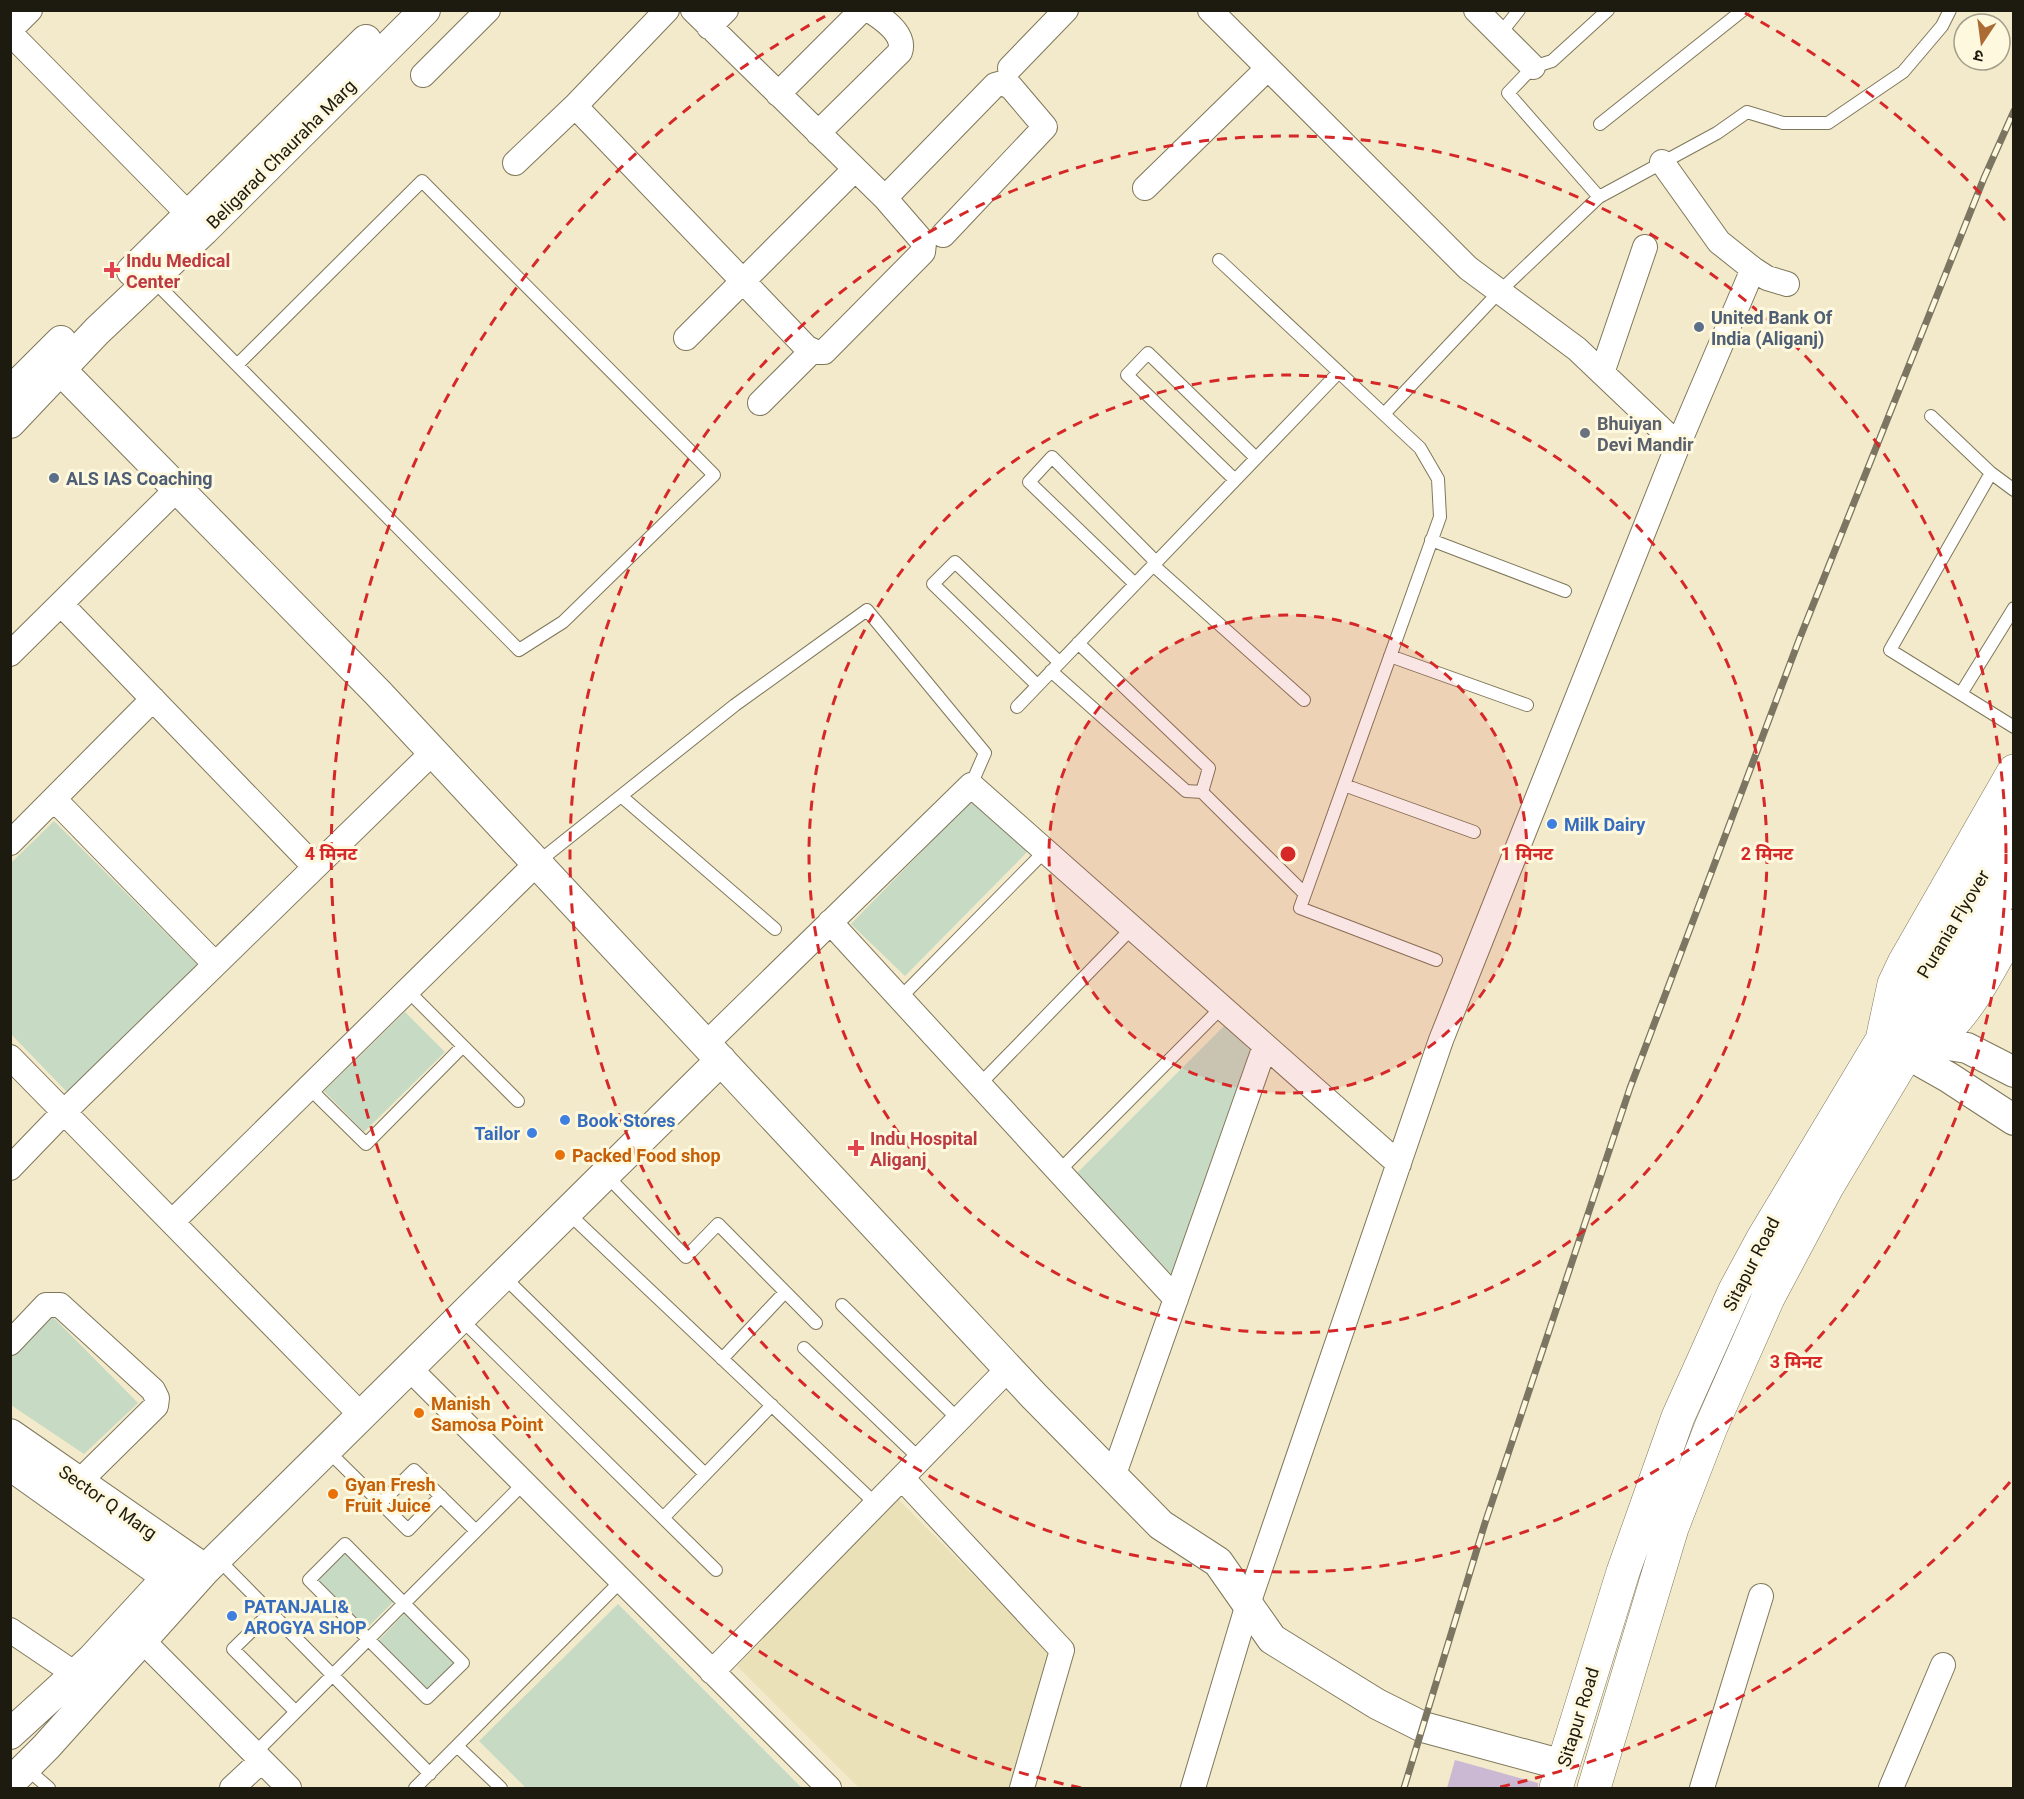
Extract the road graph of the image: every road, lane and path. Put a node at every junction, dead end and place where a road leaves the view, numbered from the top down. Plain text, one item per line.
1 (30, 10) edge
2 (396, 10) edge
3 (425, 10) edge
4 (488, 10) edge
5 (668, 10) edge
6 (862, 10) edge
7 (869, 10) edge
8 (1210, 10) edge
9 (1476, 10) edge
10 (1519, 10) edge
11 (1608, 10) edge
12 (1743, 10) edge
13 (1950, 10) edge
14 (1057, 14) edge
15 (709, 16) edge
16 (10, 32) edge
17 (1500, 34) junction
18 (1533, 67) junction
19 (1010, 68) dead end
20 (1268, 68) junction
21 (423, 75) dead end
22 (778, 94) junction
23 (575, 106) junction
24 (1600, 123) dead end
25 (818, 133) junction
26 (1662, 162) junction
27 (515, 163) dead end
28 (855, 169) junction
29 (1145, 188) dead end
30 (885, 198) junction
31 (1599, 198) junction
32 (196, 223) junction
33 (943, 235) dead end
34 (1645, 247) dead end
35 (1219, 260) dead end
36 (1753, 269) junction
37 (152, 279) junction
38 (743, 281) junction
39 (1787, 284) dead end
40 (1500, 291) junction
41 (686, 338) dead end
42 (812, 351) junction
43 (54, 364) junction
44 (237, 365) junction
45 (1339, 372) junction
46 (1602, 373) junction
47 (10, 392) edge
48 (760, 403) dead end
49 (1384, 414) junction
50 (1931, 416) dead end
51 (10, 423) edge
52 (1678, 445) junction
53 (1256, 458) junction
54 (1991, 473) junction
55 (1235, 480) junction
56 (177, 489) junction
57 (2013, 490) edge
58 (1431, 540) junction
59 (1155, 563) junction
60 (1135, 584) junction
61 (1565, 591) dead end
62 (61, 604) junction
63 (2013, 608) edge
64 (1078, 643) junction
65 (10, 654) edge
66 (1390, 656) junction
67 (1055, 666) junction
68 (1037, 685) junction
69 (1962, 692) junction
70 (153, 699) junction
71 (1304, 700) dead end
72 (1527, 705) dead end
73 (1017, 706) dead end
74 (2013, 727) edge
75 (433, 752) junction
76 (2013, 771) edge
77 (971, 785) junction
78 (1344, 785) junction
79 (1202, 792) junction
80 (621, 796) junction
81 (54, 799) junction
82 (2013, 823) edge
83 (1474, 832) dead end
84 (10, 843) edge
85 (1045, 851) junction
86 (537, 863) junction
87 (315, 867) junction
88 (2013, 872) edge
89 (1305, 894) junction
90 (830, 922) junction
91 (2013, 926) edge
92 (1132, 928) junction
93 (775, 929) dead end
94 (1436, 960) dead end
95 (215, 964) junction
96 (407, 990) junction
97 (900, 998) junction
98 (1222, 1007) junction
99 (1898, 1038) junction
100 (464, 1046) junction
101 (1265, 1046) junction
102 (713, 1052) junction
103 (10, 1057) edge
104 (2013, 1072) edge
105 (979, 1085) junction
106 (308, 1088) junction
107 (518, 1101) dead end
108 (64, 1112) junction
109 (2013, 1120) edge
110 (1399, 1164) junction
111 (10, 1168) edge
112 (1059, 1171) junction
113 (605, 1174) junction
114 (567, 1212) junction
115 (172, 1222) junction
116 (503, 1276) junction
117 (785, 1292) junction
118 (1176, 1299) junction
119 (842, 1305) dead end
120 (460, 1318) junction
121 (816, 1323) dead end
122 (10, 1343) edge
123 (804, 1348) dead end
124 (722, 1359) junction
125 (409, 1368) junction
126 (1008, 1369) junction
127 (772, 1405) junction
128 (362, 1415) junction
129 (959, 1420) junction
130 (10, 1434) edge
131 (327, 1450) junction
132 (920, 1459) junction
133 (10, 1465) edge
134 (705, 1474) junction
135 (1113, 1477) junction
136 (902, 1478) junction
137 (79, 1482) junction
138 (524, 1483) junction
139 (441, 1496) junction
140 (381, 1503) junction
141 (876, 1504) junction
142 (663, 1518) junction
143 (476, 1531) junction
144 (193, 1570) junction
145 (716, 1570) dead end
146 (621, 1581) junction
147 (1761, 1596) dead end
148 (404, 1603) junction
149 (1248, 1604) junction
150 (271, 1612) junction
151 (10, 1630) edge
152 (134, 1632) junction
153 (368, 1640) junction
154 (1943, 1665) dead end
155 (712, 1672) junction
156 (333, 1675) junction
157 (87, 1682) junction
158 (296, 1712) junction
159 (10, 1734) edge
160 (457, 1746) junction
161 (258, 1757) junction
162 (430, 1774) junction
163 (18, 1775) edge
164 (1559, 1777) edge
165 (493, 1786) edge
166 (49, 1788) edge
167 (232, 1788) edge
168 (289, 1788) edge
169 (415, 1788) edge
170 (829, 1788) edge
171 (1022, 1788) edge
172 (1193, 1788) edge
173 (1594, 1788) edge
174 (1702, 1788) edge
175 (1892, 1788) edge

1 - 16 street
2 - 32 street
3 - 32 street, Beligarad Chauraha Marg
4 - 21 street
5 - 23 street
6 - 22 street
7 - 25 street
8 - 20 street
9 - 17 street
10 - 17 lane
11 - 18 lane
12 - 24 lane
13 - 26 lane
14 - 19 street
15 - 22 street
16 - 32 street
17 - 18 street
18 - 31 lane
20 - 29 street
20 - 40 street
22 - 25 street
23 - 27 street
23 - 38 street
25 - 28 street
26 - 31 lane
26 - 36 street
28 - 30 street
28 - 38 street
30 - 33 street
30 - 42 street
31 - 40 lane
32 - 37 street, Beligarad Chauraha Marg
32 - 43 street
34 - 46 street
35 - 45 lane
36 - 39 street
36 - 52 street
37 - 43 street, Beligarad Chauraha Marg
37 - 44 lane
38 - 41 street
38 - 42 street
40 - 46 street
40 - 49 lane
42 - 48 street
43 - 47 street
43 - 51 street, Beligarad Chauraha Marg
43 - 56 street
44 - 44 lane
45 - 49 lane
45 - 53 lane
46 - 52 street
49 - 58 lane
50 - 54 lane
52 - 110 street
53 - 55 lane
53 - 55 lane
54 - 57 lane
54 - 69 lane
55 - 59 lane
56 - 62 street
56 - 75 street
58 - 61 lane
58 - 66 lane
59 - 60 lane
59 - 60 lane
59 - 71 lane
60 - 64 lane
62 - 65 street
62 - 70 street
63 - 69 lane
64 - 67 lane
64 - 79 lane
66 - 72 lane
66 - 78 lane
67 - 68 lane
67 - 68 lane
67 - 79 lane
68 - 73 lane
69 - 74 lane
70 - 81 street
70 - 87 street
75 - 86 street
75 - 87 street
76 - 99 main road, Sitapur Road
77 - 80 lane
77 - 85 street
77 - 90 street
78 - 83 lane
78 - 89 lane
79 - 89 lane
80 - 86 lane
80 - 93 lane
81 - 84 street
81 - 95 street
82 - 99 main road, Purania Flyover
85 - 92 street
85 - 97 lane
86 - 96 street
86 - 102 street
87 - 95 street
88 - 99 main road, Purania Flyover
89 - 94 lane
90 - 97 street
90 - 102 street
91 - 99 main road
92 - 98 street
92 - 105 lane
95 - 108 street
96 - 100 lane
96 - 106 street
97 - 105 street
98 - 101 street
98 - 112 lane
99 - 104 street
99 - 109 street
99 - 164 main road, Sitapur Road
99 - 173 main road, Sitapur Road
100 - 106 lane
100 - 107 lane
101 - 110 street
101 - 118 street
102 - 113 street
102 - 126 street
103 - 108 street
105 - 112 street
106 - 115 street
108 - 111 street
108 - 115 street
110 - 149 street
112 - 118 street
113 - 114 street
113 - 117 lane
114 - 116 street
114 - 124 lane
115 - 128 street
116 - 120 street
116 - 134 lane
117 - 121 lane
117 - 124 lane
118 - 135 street
119 - 129 lane
120 - 125 street
120 - 142 lane
122 - 137 street
123 - 132 lane
124 - 127 lane
125 - 128 street
125 - 138 street
126 - 129 street
126 - 135 street
127 - 134 lane
127 - 141 lane
128 - 131 street
129 - 132 street
130 - 137 street, Sector Q Marg
131 - 140 lane
131 - 144 street
132 - 136 street
133 - 144 street
134 - 142 lane
135 - 149 street
136 - 141 street
136 - 171 street
137 - 144 street, Sector Q Marg
138 - 143 lane
138 - 146 street
139 - 140 lane
139 - 140 lane
139 - 143 lane
141 - 155 street
142 - 145 lane
143 - 148 lane
144 - 150 lane
144 - 152 street
146 - 155 street
146 - 160 lane
147 - 174 street
148 - 153 lane
148 - 153 lane
148 - 153 lane
149 - 164 street
149 - 172 street
150 - 156 lane
150 - 158 lane
151 - 157 street
152 - 157 street
152 - 161 street
153 - 156 lane
154 - 175 street
155 - 170 street
156 - 158 lane
156 - 162 lane
157 - 159 street
157 - 163 street
158 - 161 lane
160 - 162 lane
160 - 165 lane
161 - 167 street
161 - 168 street
162 - 169 lane
163 - 166 lane

